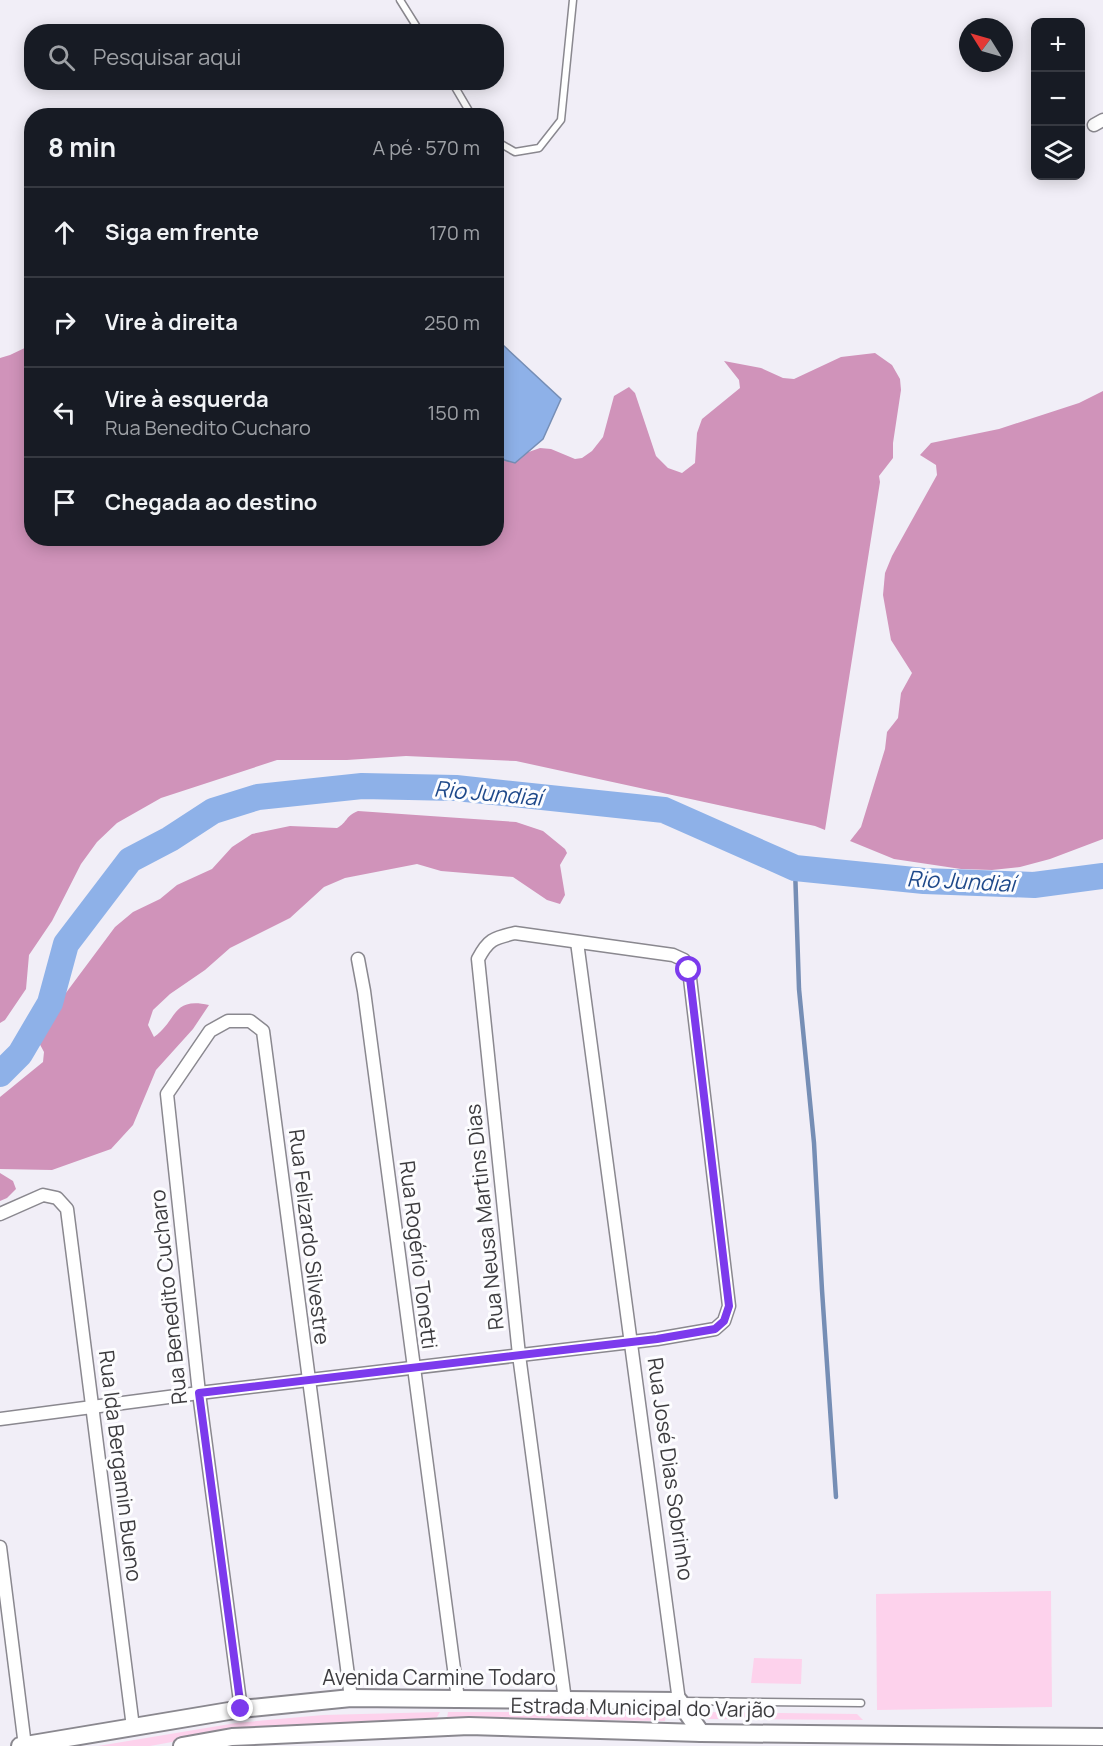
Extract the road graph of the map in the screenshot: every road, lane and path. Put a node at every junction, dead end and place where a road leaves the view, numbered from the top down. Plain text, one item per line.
1 (400, 0) edge
2 (573, 0) edge
3 (415, 24) edge
4 (457, 90) edge
5 (467, 108) edge
6 (504, 146) edge
7 (577, 942) junction
8 (358, 959) dead end
9 (167, 1094) joint
10 (0, 1214) edge
11 (630, 1342) junction
12 (519, 1355) junction
13 (413, 1368) junction
14 (308, 1380) junction
15 (199, 1393) junction
16 (93, 1408) junction
17 (0, 1419) edge
18 (0, 1547) edge
19 (351, 1698) junction
20 (458, 1699) junction
21 (565, 1700) junction
22 (679, 1701) junction
23 (861, 1703) dead end
24 (241, 1709) junction
25 (133, 1728) junction
26 (1103, 1737) edge
27 (701, 1740) edge
28 (232, 1742) edge
29 (23, 1746) edge
30 (182, 1746) edge

1 - 3 lane
2 - 6 lane
4 - 5 lane
7 - 11 street, Rua José Dias Sobrinho
7 - 11 street
7 - 12 street, Rua Neusa Martins Dias
8 - 13 street, Rua Rogério Tonetti
9 - 14 street, Rua Felizardo Silvestre
9 - 15 street, Rua Benedito Cucharo
10 - 16 street, Rua Ida Bergamin Bueno
11 - 12 street
11 - 22 street, Rua José Dias Sobrinho
12 - 13 street
12 - 21 street, Rua Neusa Martins Dias
13 - 14 street
13 - 20 street, Rua Rogério Tonetti
14 - 15 street
14 - 19 street, Rua Felizardo Silvestre
15 - 16 street
15 - 24 street, Rua Benedito Cucharo
16 - 17 street
16 - 25 street, Rua Ida Bergamin Bueno
18 - 29 street
19 - 20 main road, Avenida Carmine Todaro
19 - 24 main road, Avenida Carmine Todaro
20 - 21 main road, Avenida Carmine Todaro
21 - 22 main road, Avenida Carmine Todaro
22 - 23 lane, Avenida Carmine Todaro
22 - 27 main road, Rua José Dias Sobrinho
24 - 25 main road, Avenida Carmine Todaro
25 - 29 main road, Avenida Carmine Todaro
26 - 27 main road, Estrada Municipal do Varjão
27 - 28 main road, Estrada Municipal do Varjão
28 - 30 main road, Estrada Municipal do Varjão

